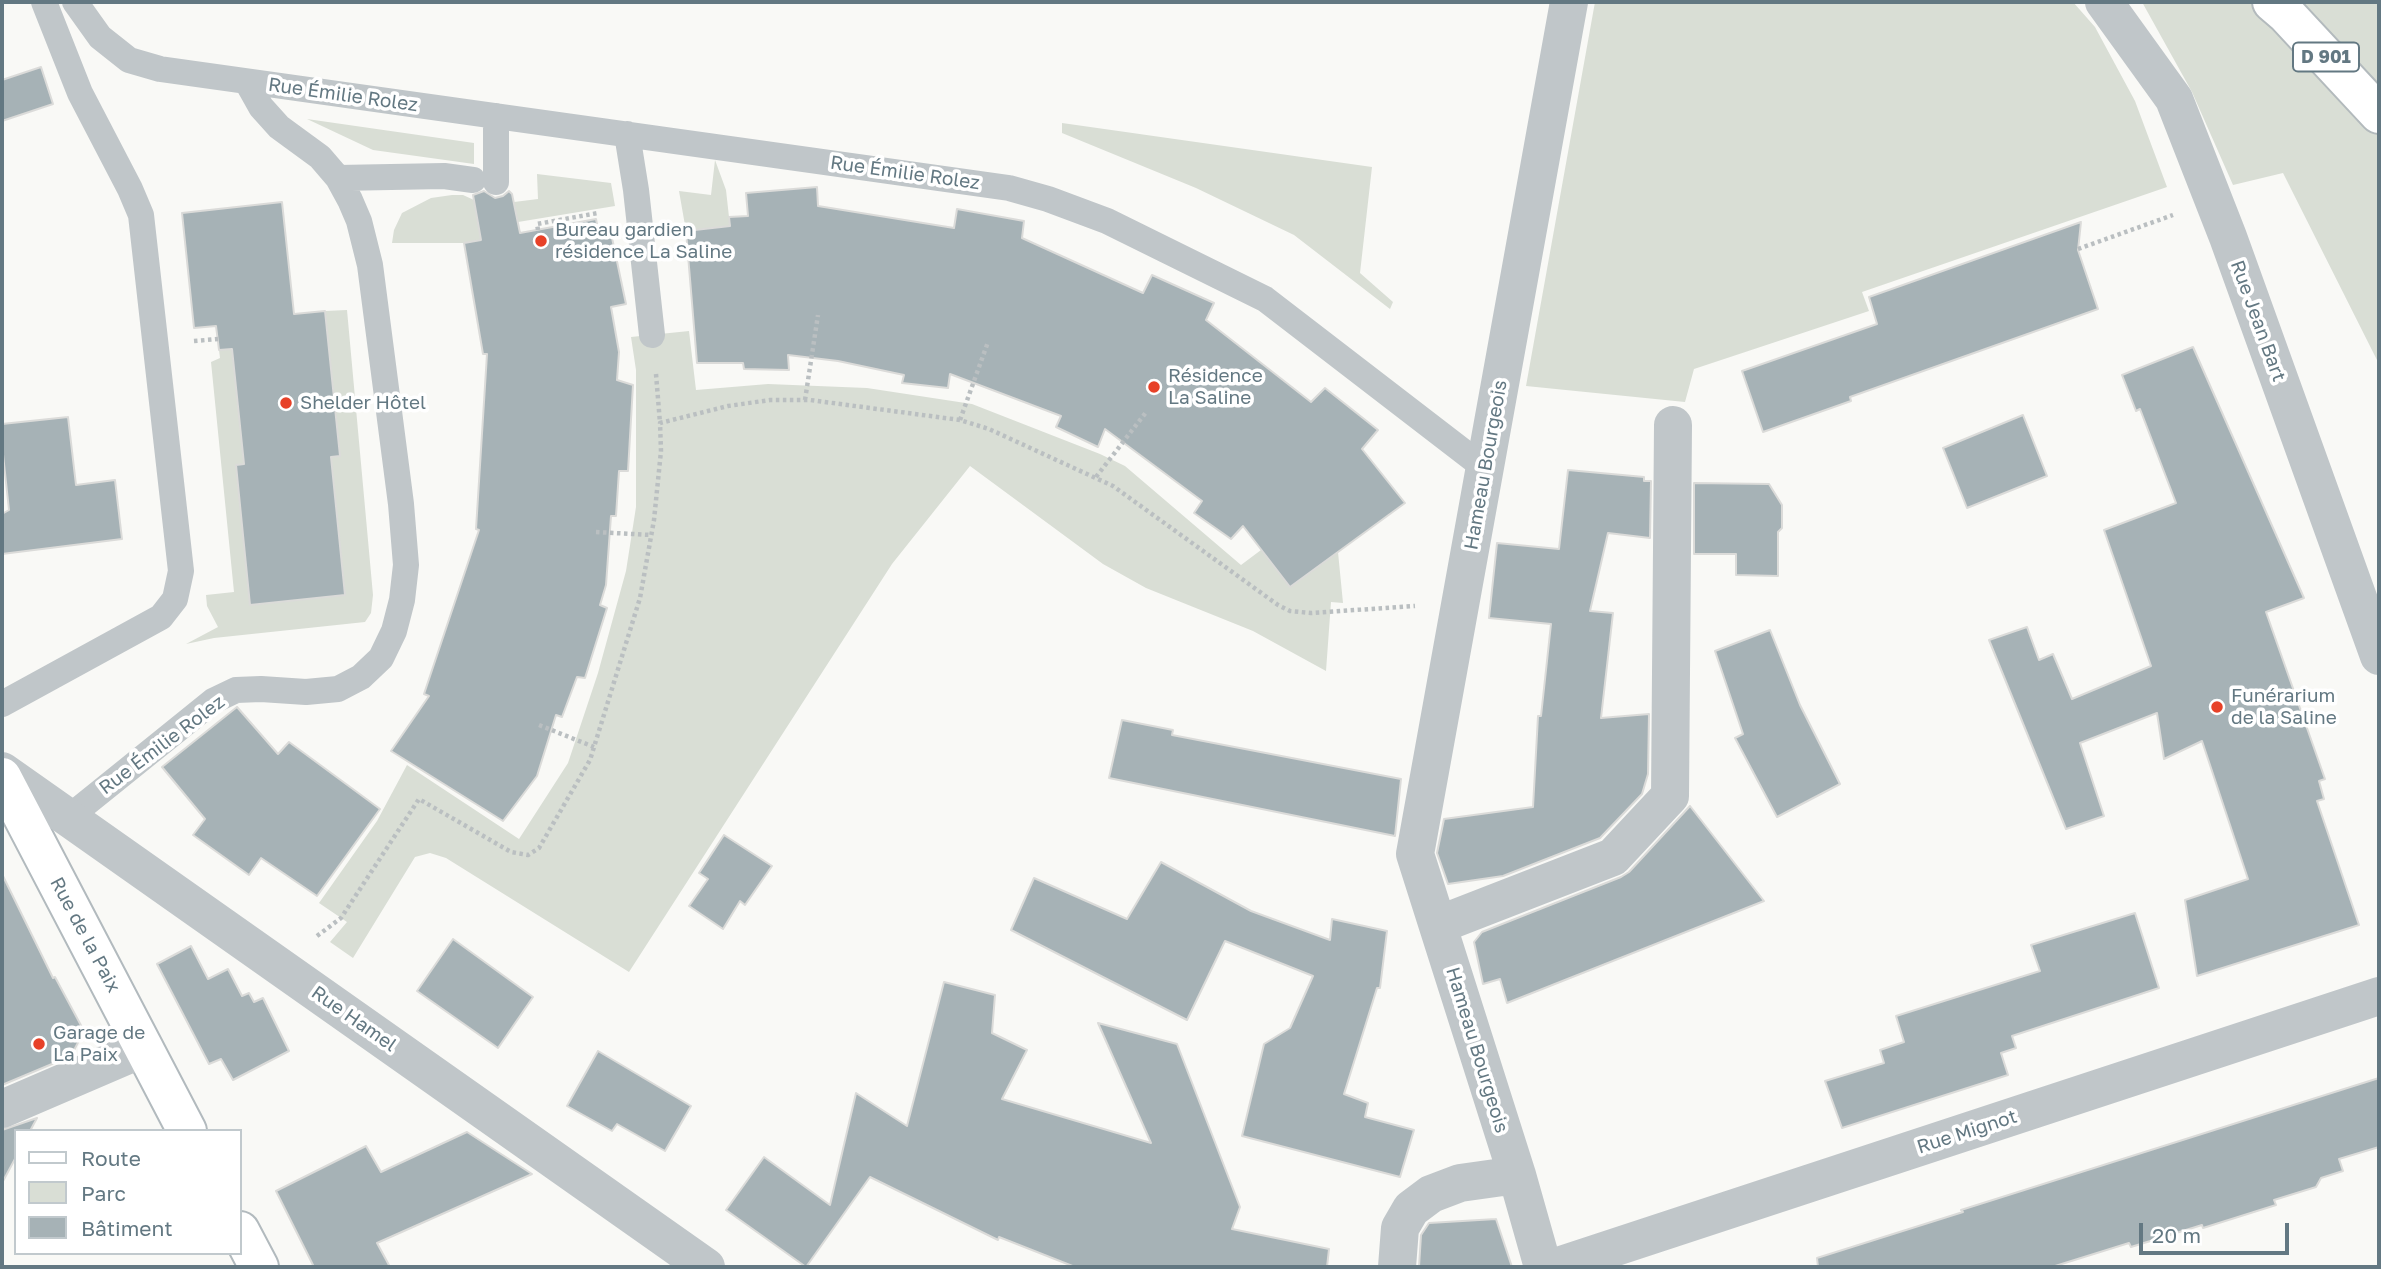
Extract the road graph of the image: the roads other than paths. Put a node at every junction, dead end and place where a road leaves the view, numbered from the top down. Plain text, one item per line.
1 (44, 2) edge
2 (75, 2) edge
3 (1569, 2) edge
4 (2104, 2) edge
5 (2272, 2) edge
6 (247, 82) junction
7 (2379, 114) edge
8 (496, 116) junction
9 (627, 134) junction
10 (338, 178) junction
11 (652, 335) road end
12 (1673, 425) dead end
13 (1486, 469) junction
14 (2379, 656) edge
15 (2, 704) edge
16 (2, 771) edge
17 (2, 776) edge
18 (68, 818) junction
19 (1438, 925) junction
20 (2379, 996) edge
21 (144, 1048) junction
22 (2, 1109) edge
23 (186, 1129) edge
24 (1517, 1175) junction
25 (242, 1235) edge
26 (258, 1267) edge
27 (706, 1267) edge
28 (1397, 1267) edge
29 (1542, 1267) edge
30 (1555, 1267) edge

1 - 15 lane
2 - 6 lane, Rue Émilie Rolez
3 - 13 street, Hameau Bourgeois
4 - 14 street, Rue Jean Bart
5 - 7 main road, D 901
6 - 8 lane, Rue Émilie Rolez
6 - 10 lane, Rue Émilie Rolez
8 - 9 lane, Rue Émilie Rolez
8 - 10 lane
9 - 11 lane
9 - 13 lane, Rue Émilie Rolez
10 - 18 lane, Rue Émilie Rolez
12 - 19 street
13 - 19 street, Hameau Bourgeois
16 - 18 street, Rue Hamel
17 - 21 main road, Rue de la Paix
18 - 27 street, Rue Hamel
19 - 24 street, Hameau Bourgeois
20 - 30 street, Rue Mignot
21 - 22 street
21 - 23 main road, Rue de la Paix
24 - 28 street
24 - 29 street, Hameau Bourgeois
25 - 26 main road

